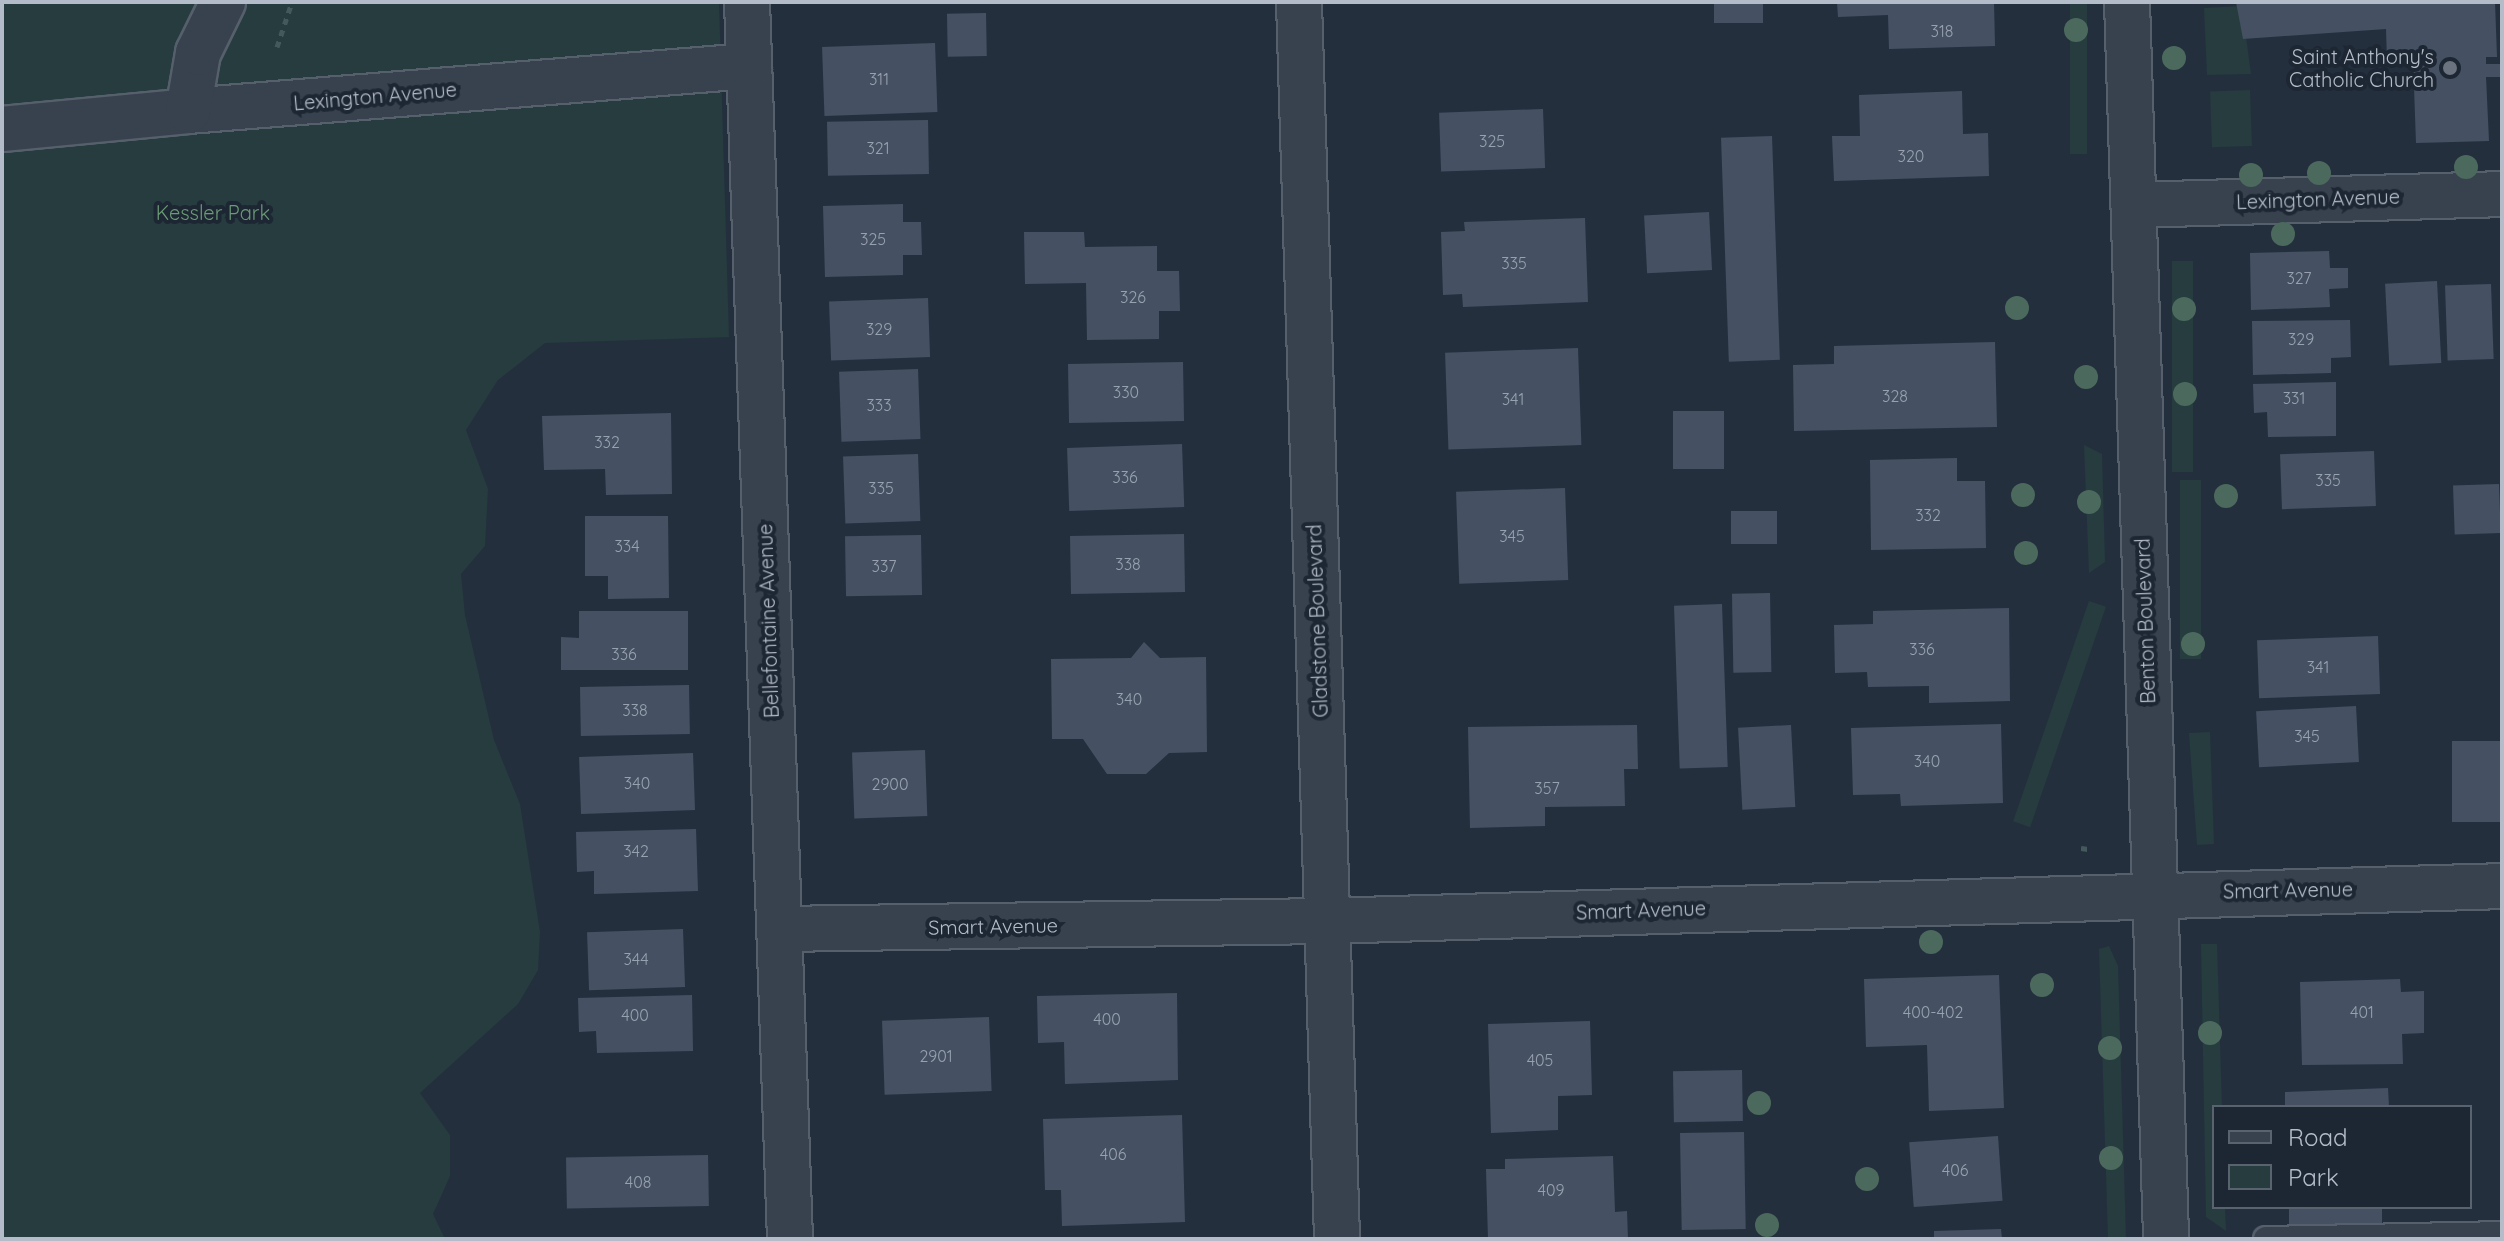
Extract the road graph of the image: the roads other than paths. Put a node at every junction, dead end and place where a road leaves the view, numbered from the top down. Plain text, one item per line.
1 (223, 2) edge
2 (747, 2) edge
3 (1299, 2) edge
4 (2127, 2) edge
5 (749, 66) junction
6 (188, 111) junction
7 (2, 129) edge
8 (2502, 194) edge
9 (2134, 205) junction
10 (2502, 886) edge
11 (2153, 893) junction
12 (1326, 921) junction
13 (779, 929) junction
14 (2502, 1234) edge
15 (790, 1239) edge
16 (1337, 1239) edge
17 (2166, 1239) edge
18 (2266, 1239) edge

1 - 6 street
2 - 5 street, Bellefontaine Avenue
3 - 12 street, Gladstone Boulevard
4 - 9 street, Benton Boulevard
5 - 6 street, Lexington Avenue
5 - 13 street, Bellefontaine Avenue
6 - 7 street, Lexington Avenue
8 - 9 street, Lexington Avenue
9 - 11 street, Benton Boulevard
10 - 11 street, Smart Avenue
11 - 12 street, Smart Avenue
11 - 17 street, Benton Boulevard
12 - 13 street, Smart Avenue
12 - 16 street, Gladstone Boulevard
13 - 15 street, Bellefontaine Avenue
14 - 18 lane

